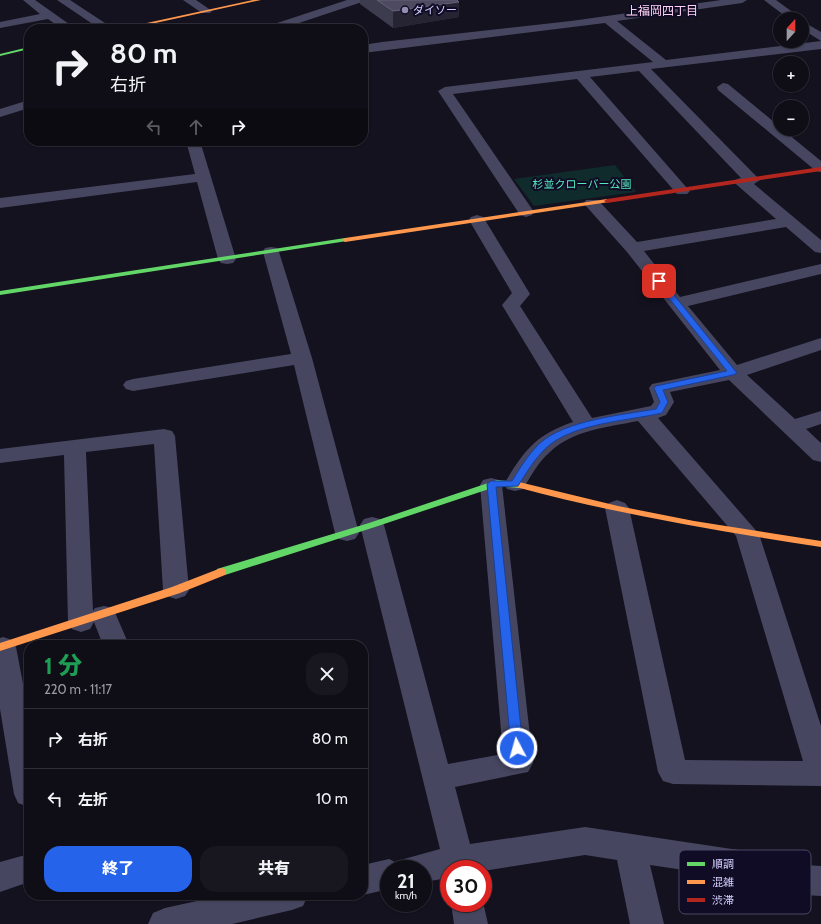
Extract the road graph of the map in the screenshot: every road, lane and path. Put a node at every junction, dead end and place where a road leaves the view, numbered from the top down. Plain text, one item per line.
1 (28, 0) edge
2 (62, 0) edge
3 (188, 0) edge
4 (259, 0) edge
5 (358, 0) edge
6 (742, 0) edge
7 (769, 0) edge
8 (725, 1) edge
9 (206, 11) junction
10 (786, 12) edge
11 (50, 15) junction
12 (607, 19) junction
13 (63, 24) edge
14 (100, 24) edge
15 (145, 24) edge
16 (284, 24) edge
17 (0, 25) edge
18 (809, 29) edge
19 (821, 37) edge
20 (821, 45) edge
21 (368, 48) edge
22 (24, 49) edge
23 (0, 55) edge
24 (600, 58) dead end
25 (664, 65) junction
26 (643, 68) junction
27 (616, 71) junction
28 (581, 75) junction
29 (723, 87) dead end
30 (24, 106) edge
31 (0, 113) edge
32 (194, 146) edge
33 (821, 168) edge
34 (203, 177) junction
35 (747, 181) junction
36 (682, 191) junction
37 (0, 203) edge
38 (592, 203) junction
39 (526, 212) junction
40 (477, 220) junction
41 (790, 221) junction
42 (632, 248) junction
43 (821, 248) edge
44 (270, 252) junction
45 (227, 259) junction
46 (821, 269) edge
47 (0, 293) edge
48 (676, 303) junction
49 (821, 344) edge
50 (302, 358) junction
51 (733, 373) junction
52 (133, 385) dead end
53 (644, 415) junction
54 (821, 417) edge
55 (585, 424) junction
56 (790, 427) junction
57 (75, 447) junction
58 (821, 455) edge
59 (0, 456) edge
60 (503, 484) junction
61 (617, 508) junction
62 (359, 529) junction
63 (747, 534) junction
64 (821, 544) edge
65 (176, 590) junction
66 (93, 618) junction
67 (112, 640) edge
68 (1, 647) edge
69 (24, 768) edge
70 (821, 773) edge
71 (439, 778) junction
72 (630, 848) junction
73 (679, 855) edge
74 (459, 860) edge
75 (481, 860) edge
76 (24, 870) edge
77 (380, 876) edge
78 (0, 877) edge
79 (368, 879) edge
80 (811, 880) edge
81 (821, 881) edge
82 (270, 900) edge
83 (469, 912) edge
84 (165, 924) edge
85 (471, 924) edge
86 (647, 924) edge

1 - 11 street
2 - 14 street
3 - 9 street
4 - 9 street
5 - 16 street
6 - 8 street
7 - 10 street
8 - 12 street
9 - 15 street
11 - 13 street
11 - 17 street
12 - 21 street
12 - 25 street
18 - 19 street
20 - 25 street
22 - 23 street
24 - 27 street
25 - 26 street
26 - 27 street
26 - 35 street
27 - 28 street
28 - 36 street
28 - 39 street
29 - 33 street
30 - 31 street
32 - 34 street
33 - 35 street
34 - 37 street
34 - 45 street
35 - 36 street
35 - 41 street
36 - 38 street
38 - 39 street
38 - 42 street
39 - 40 street
40 - 44 street
40 - 55 street
41 - 42 street
41 - 43 street
42 - 48 street
44 - 45 street
44 - 50 street
45 - 47 street
46 - 48 street
48 - 51 street
49 - 51 street
50 - 52 street
50 - 62 street
51 - 53 street
51 - 56 street
53 - 55 street
53 - 63 street
54 - 56 street
55 - 60 street
56 - 58 street
57 - 59 street
57 - 65 street
57 - 66 street
60 - 61 street
60 - 62 street
60 - 71 street
61 - 63 street
61 - 70 street
62 - 65 street
62 - 71 street
63 - 64 street
63 - 70 street
65 - 66 street
66 - 67 street
66 - 68 street
68 - 69 street
71 - 74 street
72 - 73 street
72 - 75 street
72 - 86 street
76 - 78 street
77 - 79 street
80 - 81 street
82 - 84 street
83 - 85 street

